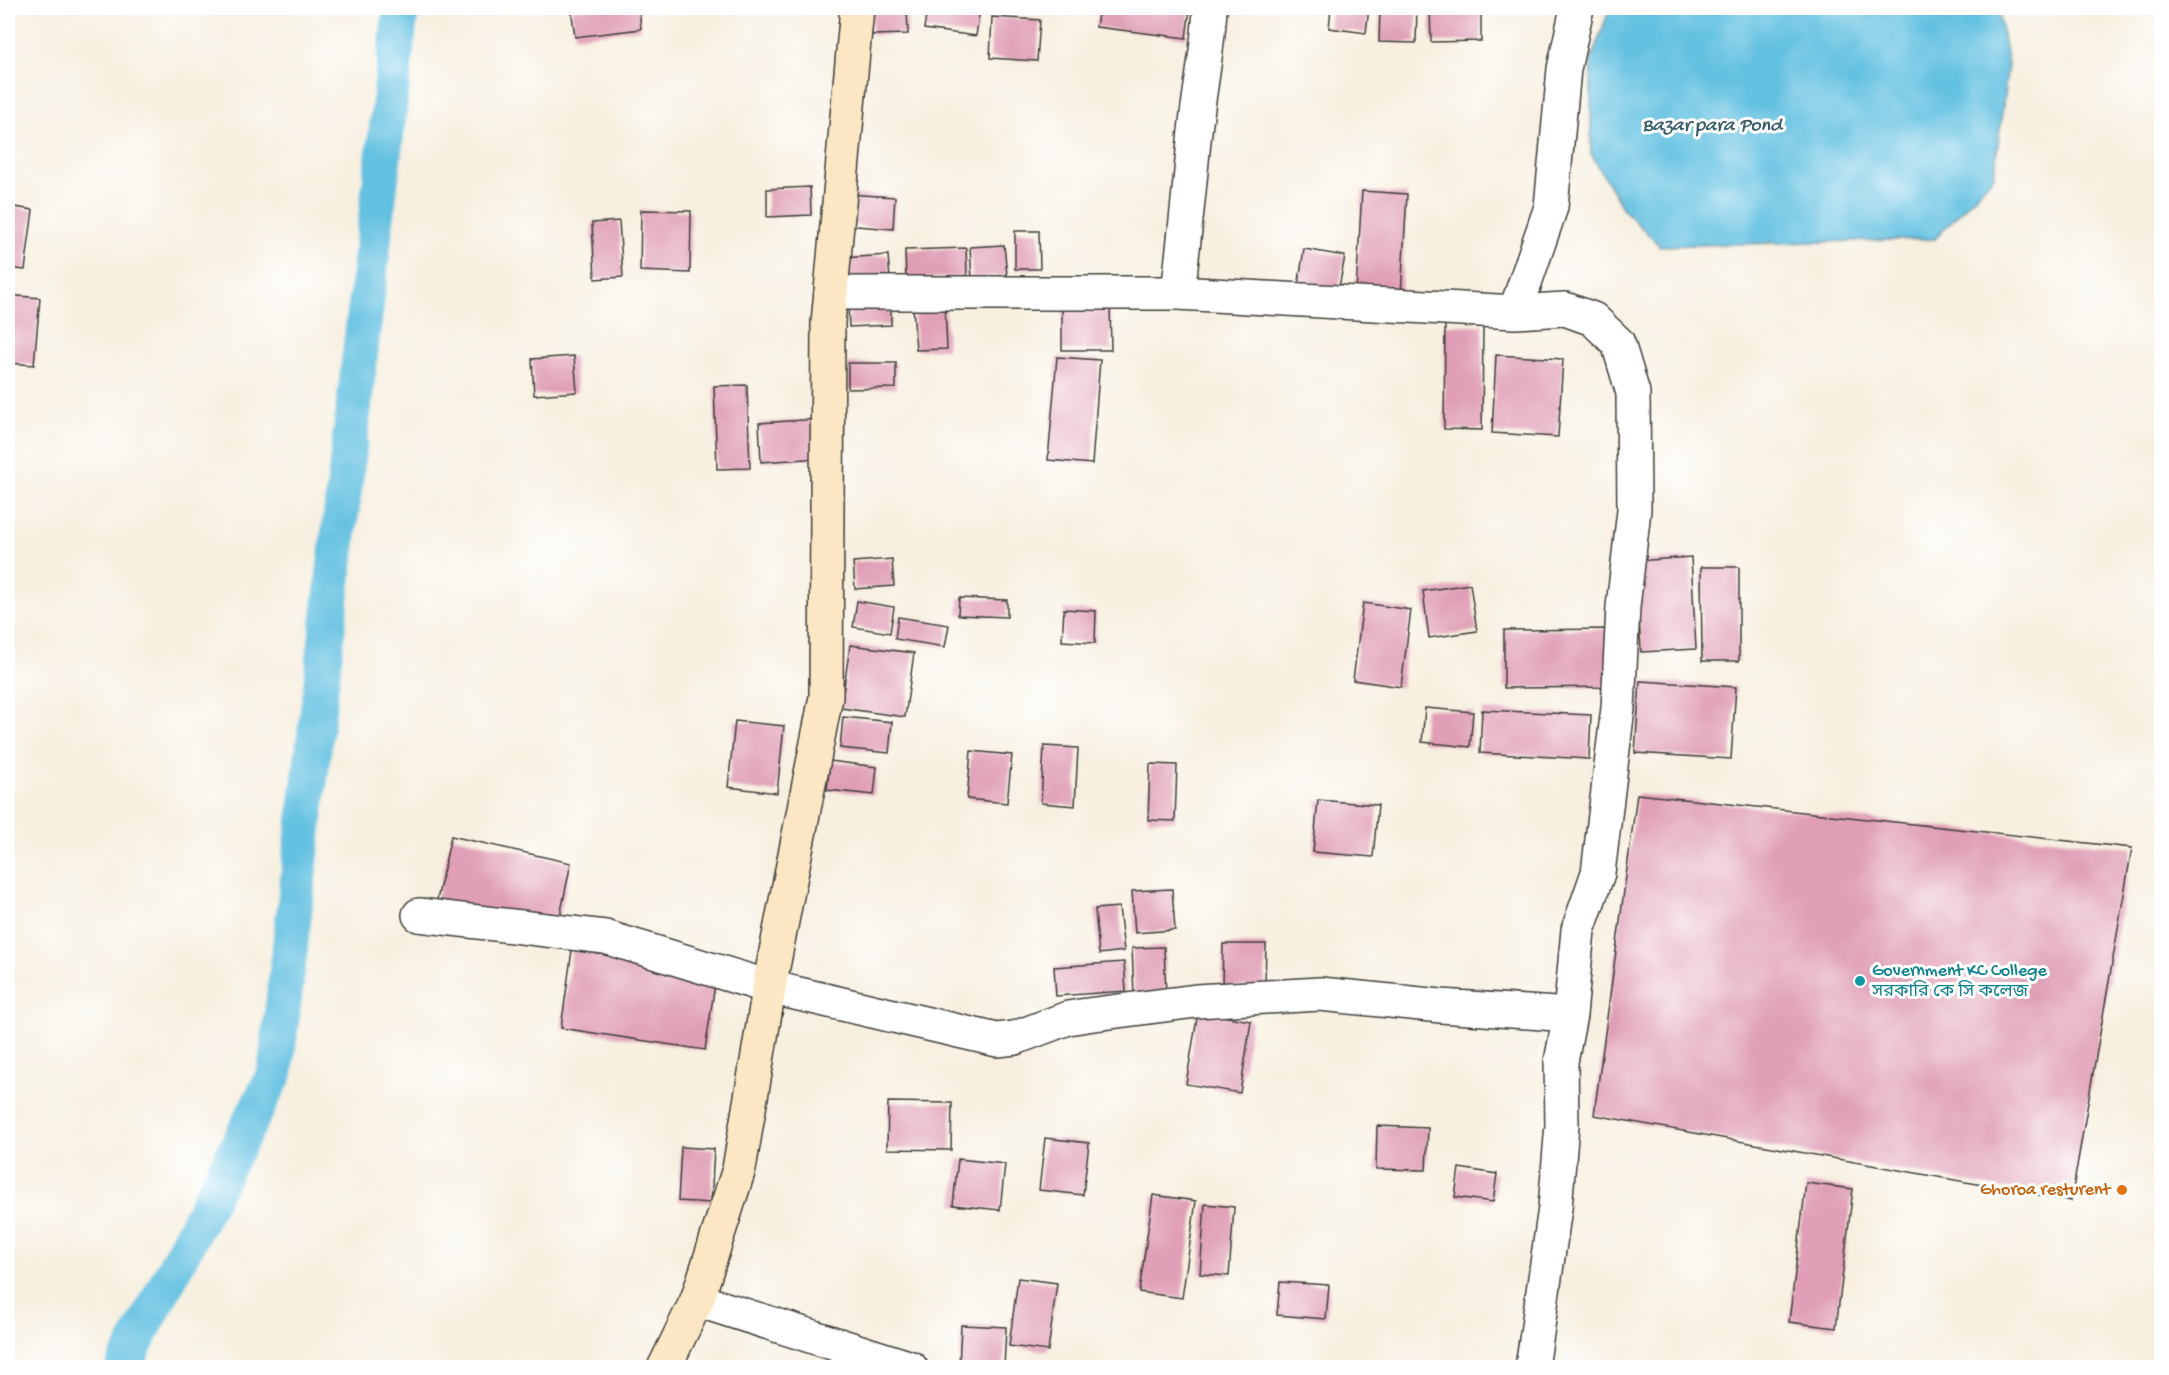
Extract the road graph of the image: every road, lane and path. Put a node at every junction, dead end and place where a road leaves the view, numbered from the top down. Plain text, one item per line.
1 (857, 8) edge
2 (1210, 8) edge
3 (1577, 8) edge
4 (831, 293) junction
5 (1178, 293) junction
6 (1515, 312) junction
7 (419, 915) dead end
8 (770, 987) junction
9 (1570, 1015) junction
10 (697, 1300) junction
11 (664, 1368) edge
12 (911, 1368) edge
13 (1532, 1368) edge

1 - 4 street
2 - 5 street
3 - 6 street
4 - 5 street
4 - 8 street
5 - 6 street
6 - 9 street
7 - 8 street
8 - 9 street
8 - 10 street
9 - 13 street
10 - 11 street
10 - 12 street

